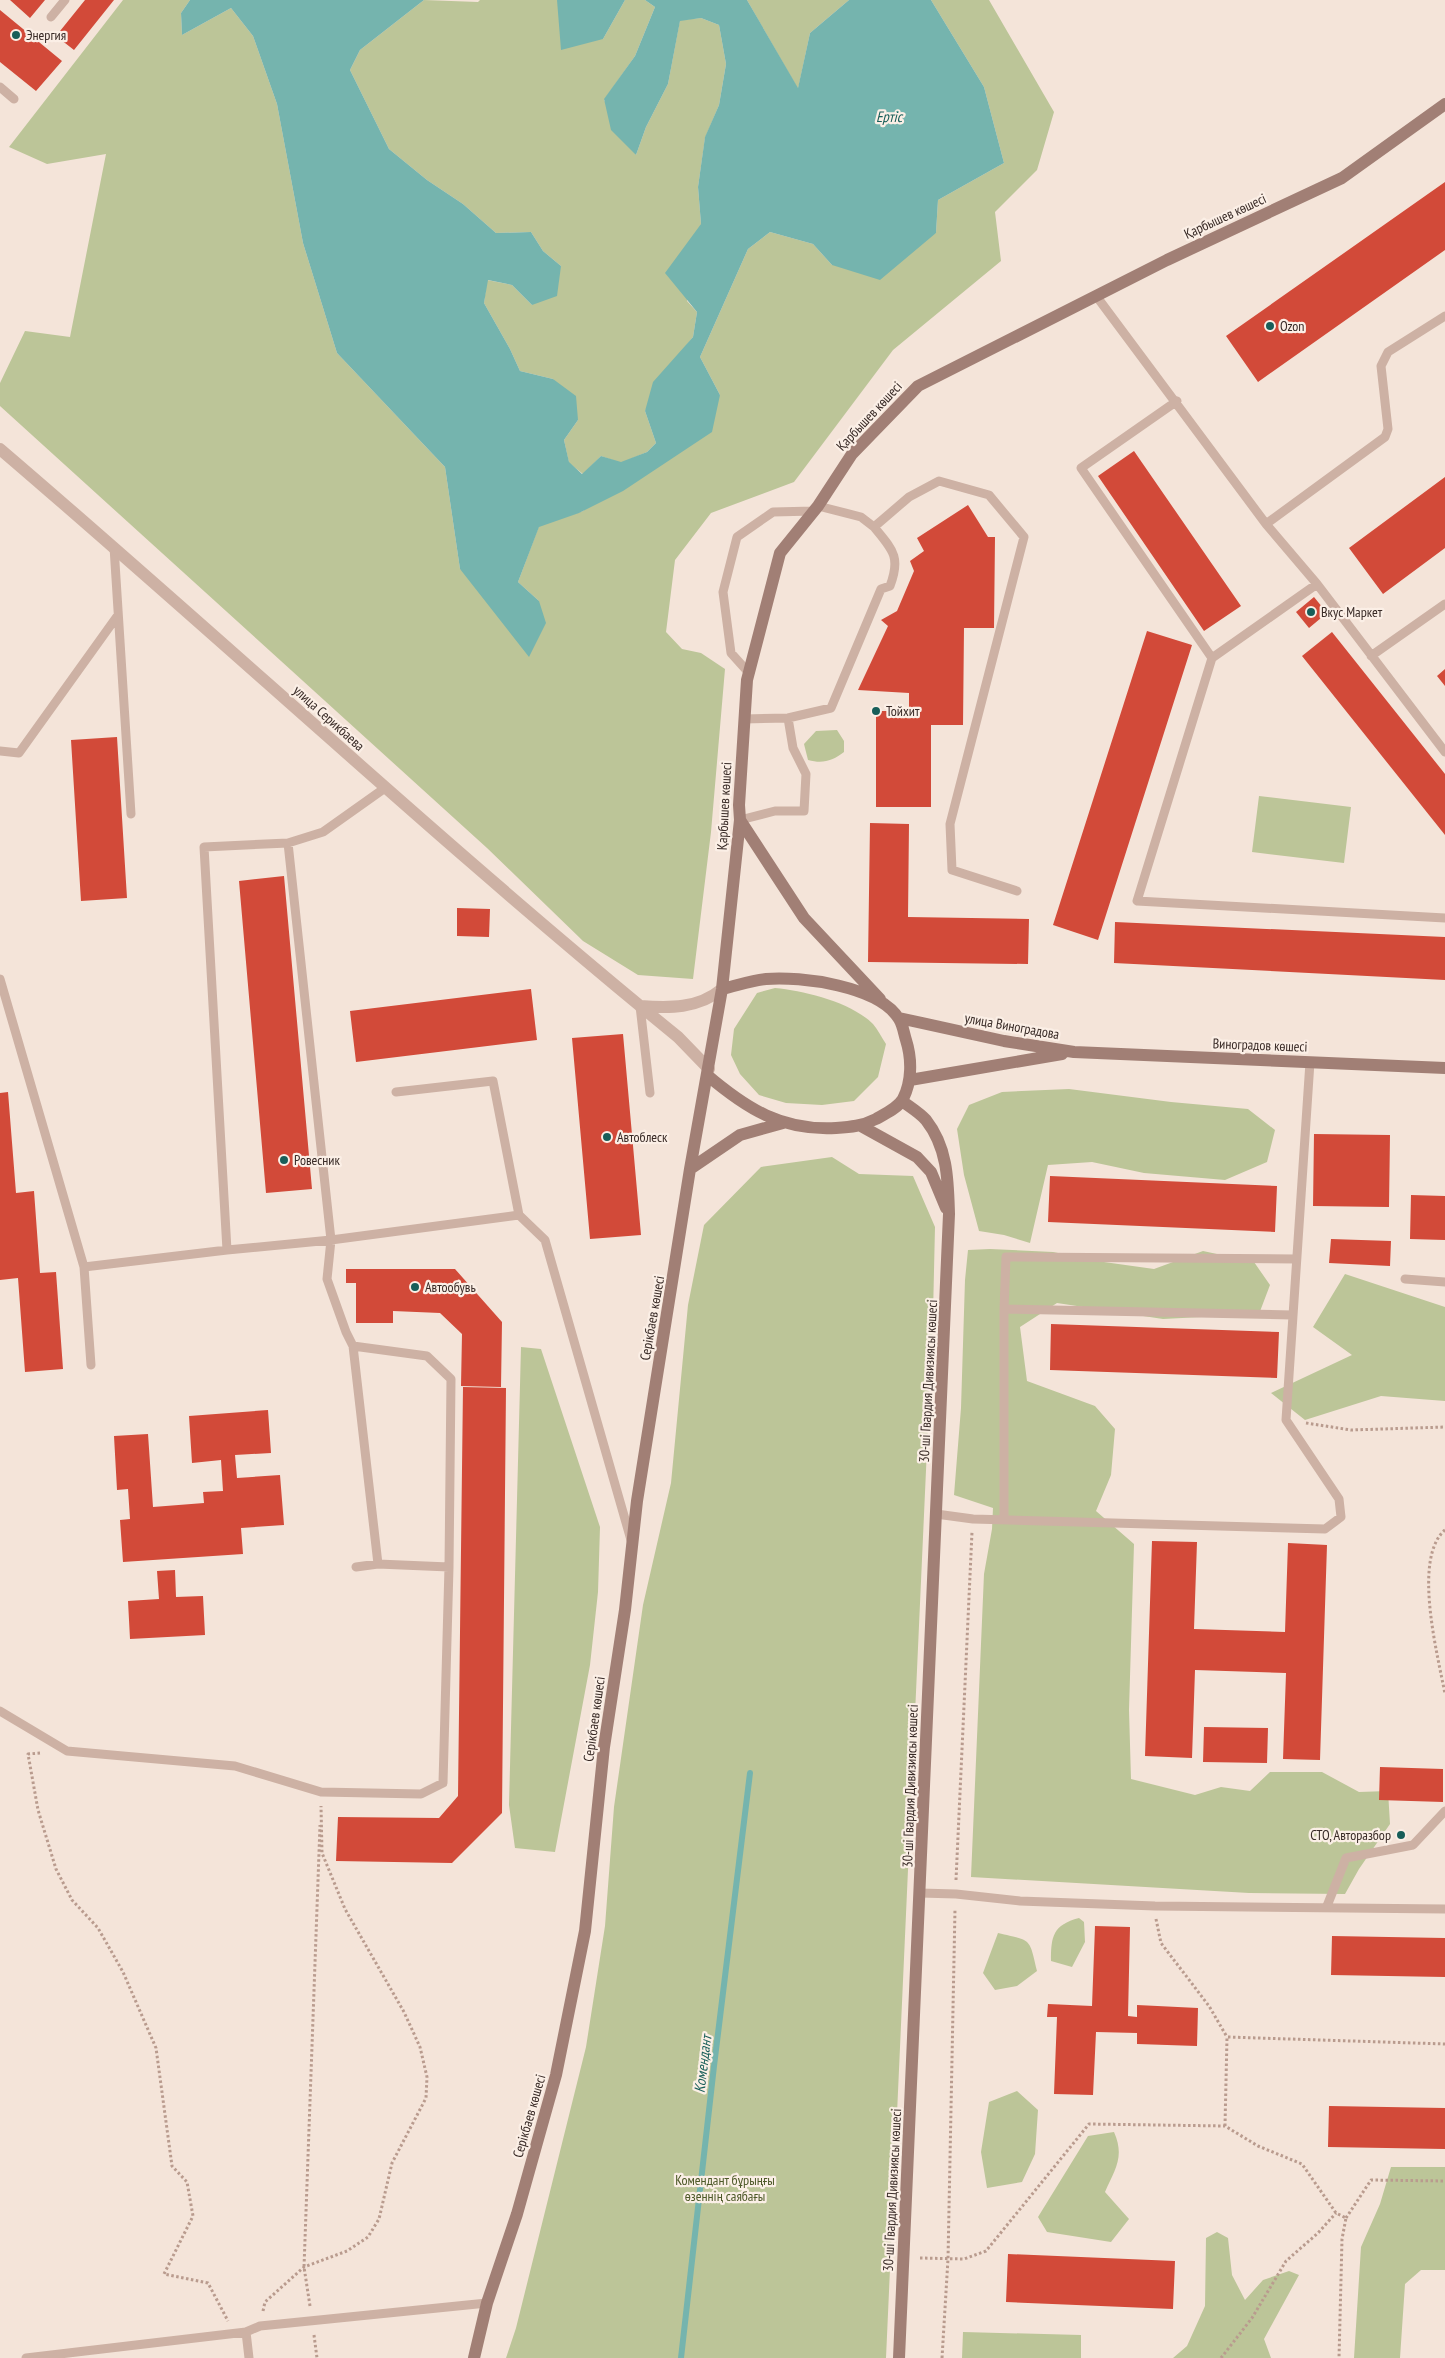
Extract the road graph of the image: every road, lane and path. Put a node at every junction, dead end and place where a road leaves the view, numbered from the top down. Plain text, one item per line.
1 (64, 0) edge
2 (51, 17) dead end
3 (0, 87) edge
4 (14, 99) dead end
5 (1445, 104) edge
6 (1097, 297) junction
7 (1445, 316) edge
8 (1177, 401) junction
9 (0, 449) edge
10 (816, 508) junction
11 (1266, 524) junction
12 (874, 527) junction
13 (114, 547) junction
14 (1317, 584) junction
15 (1445, 604) edge
16 (118, 615) junction
17 (1371, 656) junction
18 (1212, 658) junction
19 (749, 673) junction
20 (788, 718) junction
21 (744, 719) junction
22 (1444, 748) edge
23 (0, 751) edge
24 (385, 788) junction
25 (131, 814) dead end
26 (740, 820) junction
27 (288, 843) junction
28 (1017, 891) dead end
29 (1445, 918) edge
30 (0, 979) edge
31 (722, 989) junction
32 (881, 1001) junction
33 (640, 1006) junction
34 (899, 1018) junction
35 (1074, 1052) junction
36 (1310, 1062) junction
37 (1445, 1068) edge
38 (708, 1072) junction
39 (910, 1080) junction
40 (396, 1092) dead end
41 (650, 1093) dead end
42 (902, 1101) junction
43 (783, 1123) junction
44 (861, 1126) junction
45 (690, 1170) junction
46 (950, 1214) junction
47 (519, 1215) junction
48 (331, 1240) junction
49 (227, 1250) junction
50 (1296, 1259) junction
51 (84, 1267) junction
52 (1405, 1280) dead end
53 (1445, 1282) edge
54 (1004, 1309) junction
55 (1292, 1315) junction
56 (353, 1346) junction
57 (91, 1365) dead end
58 (1286, 1420) junction
59 (1445, 1426) edge
60 (936, 1514) junction
61 (973, 1519) junction
62 (1004, 1520) junction
63 (1445, 1530) edge
64 (632, 1543) junction
65 (378, 1564) junction
66 (356, 1567) dead end
67 (449, 1568) junction
68 (1445, 1694) edge
69 (0, 1711) edge
70 (67, 1750) junction
71 (321, 1792) junction
72 (1445, 1811) edge
73 (920, 1893) junction
74 (956, 1894) junction
75 (1155, 1906) junction
76 (1327, 1906) junction
77 (1445, 1909) edge
78 (1227, 2037) junction
79 (1445, 2044) edge
80 (1225, 2126) junction
81 (1445, 2181) edge
82 (1336, 2214) junction
83 (1346, 2218) junction
84 (904, 2258) junction
85 (948, 2258) junction
86 (304, 2268) junction
87 (487, 2303) junction
88 (312, 2321) junction
89 (230, 2326) dead end
90 (260, 2326) junction
91 (246, 2332) junction
92 (26, 2358) edge
93 (249, 2358) edge
94 (316, 2358) edge
95 (474, 2358) edge
96 (898, 2358) edge
97 (942, 2358) edge
98 (1221, 2358) edge
99 (1339, 2358) edge

1 - 2 lane
3 - 4 lane
5 - 6 main road, Қарбышев көшесі
6 - 8 lane
6 - 10 main road, Қарбышев көшесі
7 - 11 lane
8 - 11 lane
8 - 18 lane
9 - 13 street, улица Серикбаева
10 - 12 lane
10 - 19 main road, Қарбышев көшесі
10 - 19 lane
11 - 14 lane
12 - 20 lane
12 - 28 lane
13 - 16 lane
13 - 24 street, улица Серикбаева
14 - 17 lane
14 - 18 lane
15 - 17 lane
16 - 23 lane
16 - 25 lane
17 - 22 lane
18 - 29 lane
19 - 21 main road, Қарбышев көшесі
20 - 21 lane
20 - 26 lane
21 - 26 main road, Қарбышев көшесі
24 - 27 lane
24 - 33 street, улица Серикбаева
26 - 31 main road, Қарбышев көшесі
26 - 32 main road
27 - 48 lane
27 - 49 lane
30 - 51 lane
31 - 32 main road
31 - 33 street
31 - 38 main road, Қарбышев көшесі
32 - 34 main road
33 - 38 street, улица Серикбаева
33 - 41 lane
34 - 35 main road, улица Виноградова
34 - 39 main road
35 - 36 main road, Виноградов көшесі
35 - 39 main road, улица Виноградова
36 - 37 main road, Виноградов көшесі
36 - 50 lane
38 - 43 main road
38 - 45 main road, Серікбаев көшесі
39 - 42 main road
40 - 47 lane
42 - 44 main road
42 - 46 main road, 30-ші Гвардия Дивизиясы көшесі
43 - 44 main road
43 - 45 main road
44 - 46 main road
45 - 64 main road, Серікбаев көшесі
46 - 60 main road, 30-ші Гвардия Дивизиясы көшесі
47 - 48 lane
47 - 64 lane
48 - 49 lane
48 - 56 lane
49 - 51 lane
50 - 54 lane
50 - 55 lane
51 - 57 lane
52 - 53 lane
54 - 55 lane
54 - 62 lane
55 - 58 lane
56 - 65 lane
56 - 67 lane
58 - 59 path
58 - 62 lane
60 - 61 lane
60 - 73 main road, 30-ші Гвардия Дивизиясы көшесі
61 - 62 lane
61 - 74 path
63 - 68 path
64 - 87 main road, Серікбаев көшесі
65 - 66 lane
65 - 67 lane
67 - 71 lane
69 - 70 lane
70 - 71 lane
70 - 89 path
71 - 86 path
71 - 86 path
72 - 76 lane
73 - 74 lane
73 - 84 main road, 30-ші Гвардия Дивизиясы көшесі
74 - 75 lane
74 - 85 path
75 - 76 lane
75 - 78 path
76 - 77 lane
78 - 79 path
78 - 80 path
80 - 82 path
80 - 85 path
81 - 83 path
82 - 83 path
82 - 98 path
83 - 99 path
84 - 85 path
84 - 96 main road, 30-ші Гвардия Дивизиясы көшесі
85 - 97 path
86 - 88 path
86 - 90 path
87 - 88 lane
87 - 95 main road, Серікбаев көшесі
88 - 90 lane
88 - 94 path
90 - 91 lane
91 - 92 lane
91 - 93 lane

